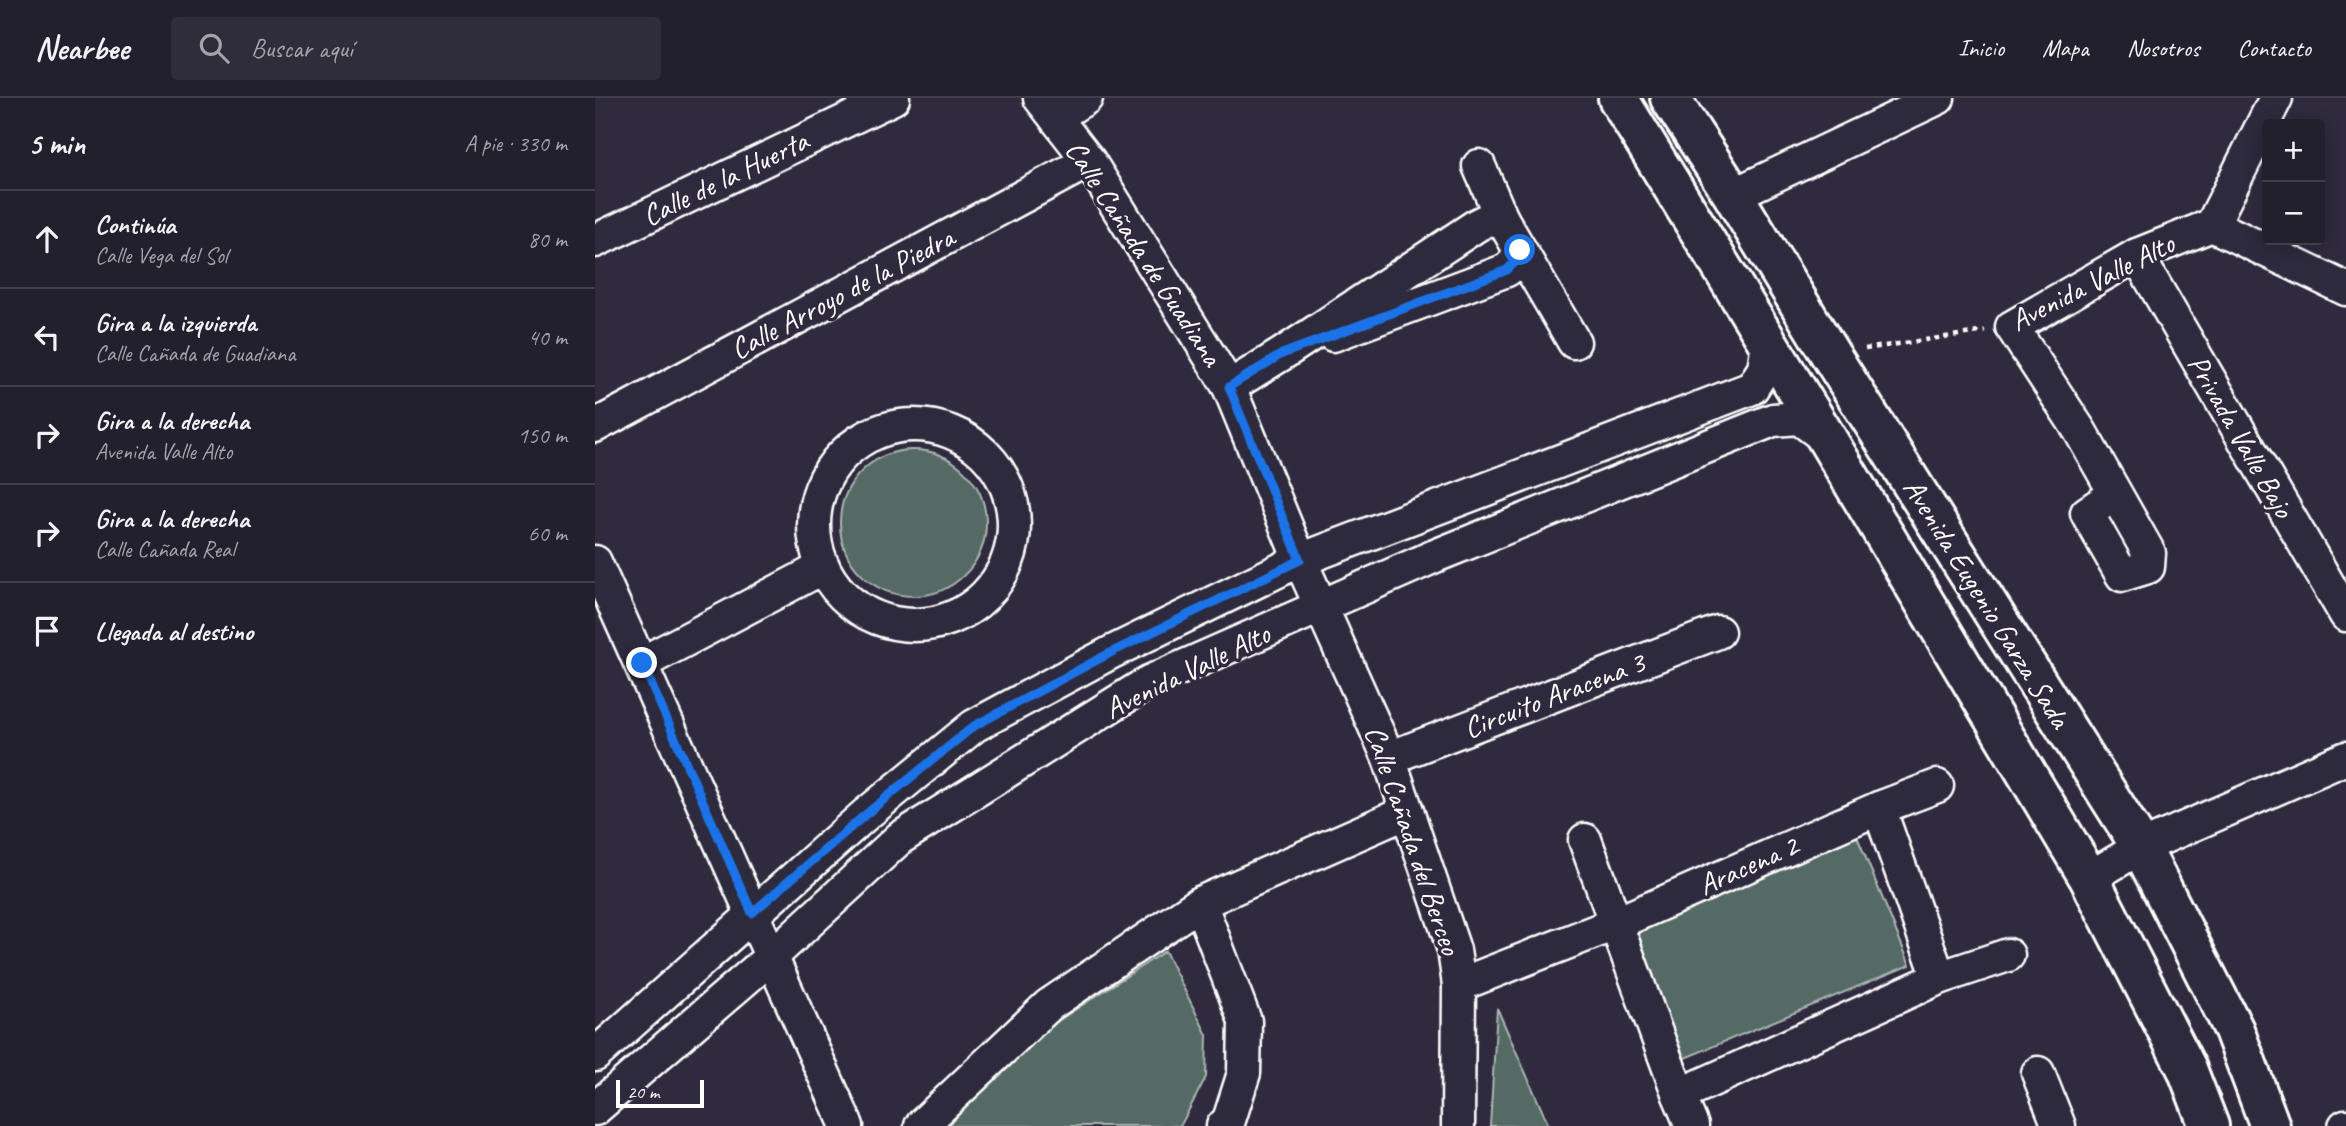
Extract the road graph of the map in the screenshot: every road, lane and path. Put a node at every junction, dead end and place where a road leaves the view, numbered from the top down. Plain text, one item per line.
1 (894, 98) edge
2 (1086, 98) edge
3 (1619, 98) edge
4 (1670, 98) edge
5 (1938, 98) edge
6 (2276, 98) edge
7 (1047, 107) edge
8 (1089, 161) junction
9 (1479, 166) dead end
10 (1733, 195) junction
11 (1502, 219) junction
12 (2212, 225) junction
13 (595, 240) edge
14 (1520, 250) junction
15 (2137, 255) junction
16 (2346, 289) edge
17 (2012, 327) junction
18 (1574, 342) dead end
19 (1768, 343) junction
20 (1282, 354) junction
21 (1830, 354) junction
22 (1229, 387) junction
23 (595, 426) edge
24 (1827, 439) junction
25 (2115, 494) dead end
26 (1300, 560) junction
27 (2312, 560) junction
28 (595, 562) edge
29 (822, 568) junction
30 (2346, 578) edge
31 (1321, 607) junction
32 (2346, 615) edge
33 (1718, 632) dead end
34 (642, 663) junction
35 (1389, 758) junction
36 (2346, 758) edge
37 (1937, 786) dead end
38 (1879, 808) junction
39 (1407, 812) junction
40 (1585, 840) dead end
41 (2141, 847) junction
42 (2089, 878) junction
43 (1200, 903) junction
44 (752, 913) junction
45 (1617, 923) junction
46 (2008, 954) dead end
47 (771, 957) junction
48 (1939, 978) junction
49 (1459, 985) junction
50 (595, 1055) edge
51 (2038, 1073) dead end
52 (1679, 1095) junction
53 (597, 1112) edge
54 (847, 1126) edge
55 (921, 1126) edge
56 (1223, 1126) edge
57 (1458, 1126) edge
58 (1692, 1126) edge
59 (2059, 1126) edge
60 (2209, 1126) edge
61 (2270, 1126) edge

1 - 13 street, Calle de la Huerta
2 - 7 street
3 - 19 street, Avenida Eugenio Garza Sada
4 - 10 street, Avenida Eugenio Garza Sada
5 - 10 street
6 - 12 street, Avenida Valle Alto
7 - 8 street, Calle Cañada de Guadiana
8 - 22 street, Calle Cañada de Guadiana
8 - 23 street, Calle Arroyo de la Piedra
9 - 11 street
10 - 21 street, Avenida Eugenio Garza Sada
11 - 14 street
11 - 20 street
12 - 15 street, Avenida Valle Alto
12 - 16 street
14 - 18 street
14 - 20 street
15 - 17 street, Avenida Valle Alto
15 - 27 street, Privada Valle Bajo
17 - 21 path, Avenida Valle Alto
17 - 25 street
19 - 24 street, Avenida Eugenio Garza Sada
19 - 26 street, Avenida Valle Alto
20 - 22 street
21 - 41 street, Avenida Eugenio Garza Sada
22 - 26 street, Calle Cañada de Guadiana
24 - 31 street, Avenida Valle Alto
24 - 42 street, Avenida Eugenio Garza Sada
26 - 31 street, Calle Cañada de Guadiana
26 - 44 street, Avenida Valle Alto
27 - 30 street
27 - 32 street, Privada Valle Bajo
28 - 34 street
29 - 29 street
29 - 34 street
31 - 35 street, Calle Cañada del Berceo
31 - 47 street, Avenida Valle Alto
33 - 35 street, Circuito Aracena 3
34 - 44 street
35 - 39 street, Calle Cañada del Berceo
36 - 41 street
37 - 38 street, Aracena 2
38 - 45 street, Aracena 2
38 - 48 street
39 - 43 street
39 - 49 street, Calle Cañada del Berceo
40 - 45 street
41 - 42 street
41 - 61 street, Avenida Eugenio Garza Sada
42 - 60 street, Avenida Eugenio Garza Sada
43 - 55 street
43 - 56 street
44 - 47 street
44 - 50 street, Avenida Valle Alto
45 - 49 street, Aracena 2
45 - 52 street
46 - 48 street
47 - 53 street, Avenida Valle Alto
47 - 54 street
48 - 52 street
49 - 57 street, Calle Cañada del Berceo
51 - 59 street
52 - 58 street

